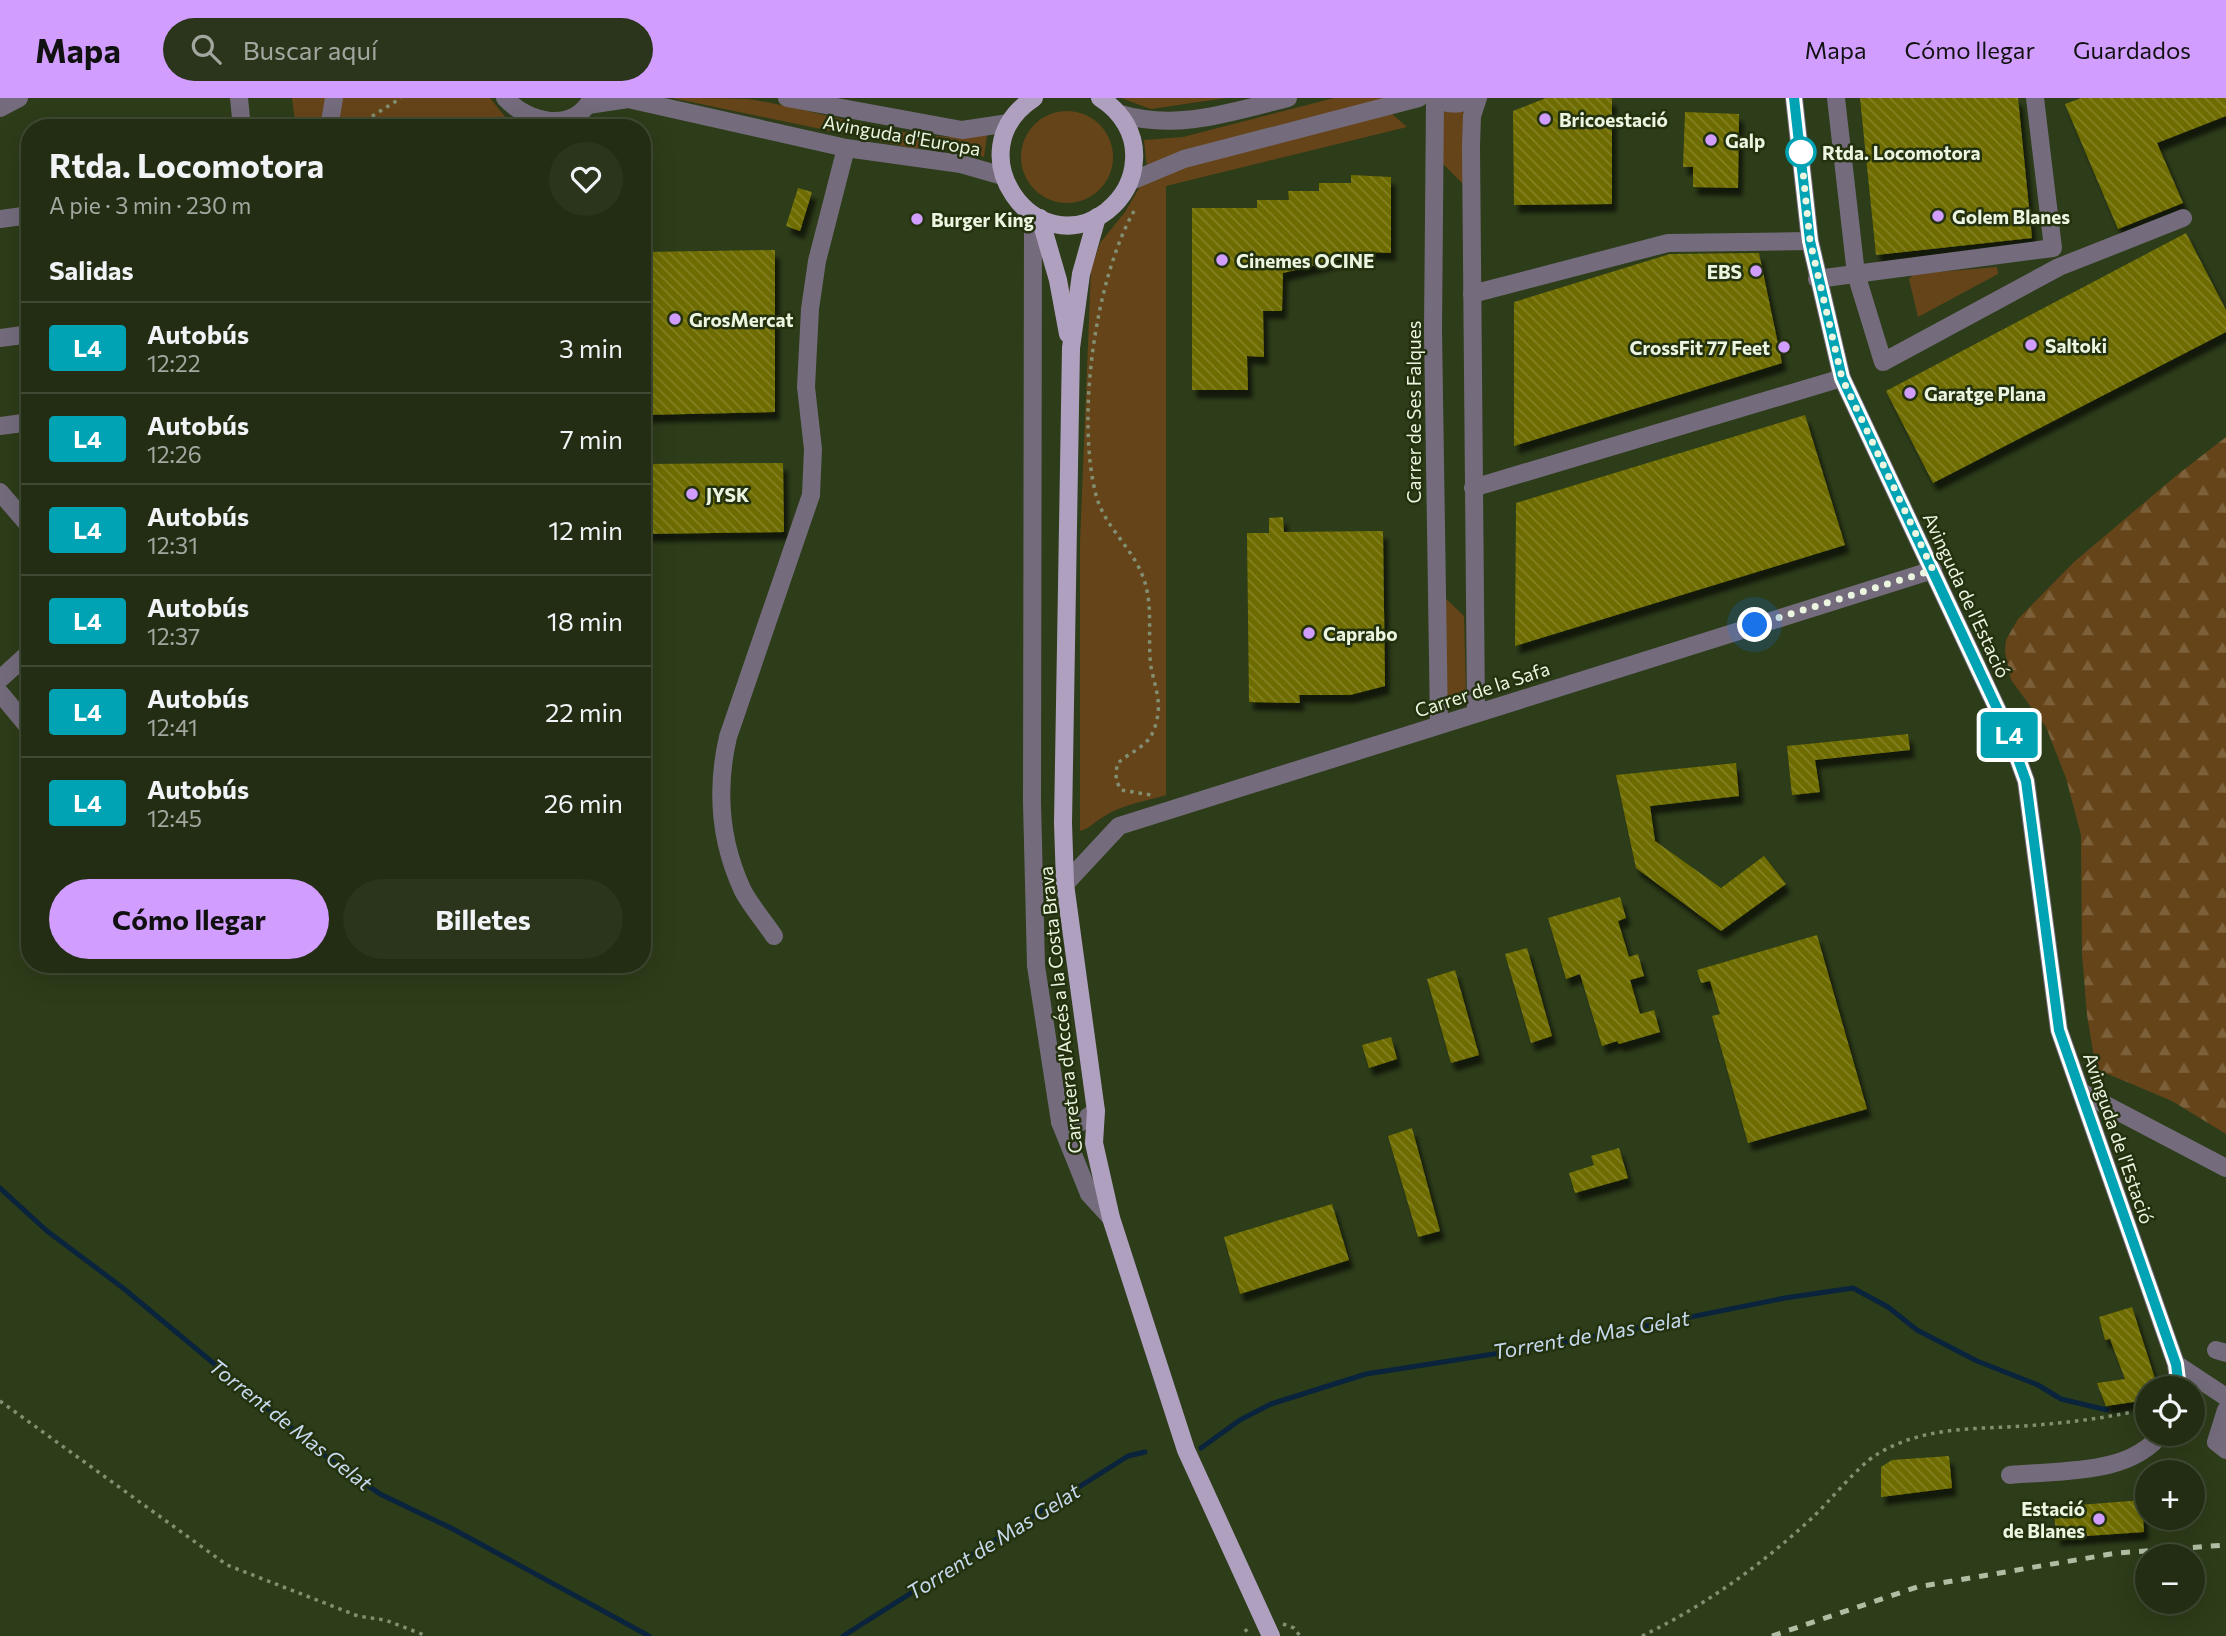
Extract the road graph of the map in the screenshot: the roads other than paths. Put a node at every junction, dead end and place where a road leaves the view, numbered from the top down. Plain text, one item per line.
1 (19, 98) edge
2 (239, 98) edge
3 (334, 98) edge
4 (505, 98) edge
5 (787, 98) edge
6 (1102, 98) edge
7 (1288, 98) edge
8 (1476, 98) edge
9 (1836, 98) edge
10 (2035, 98) edge
11 (1031, 99) edge
12 (1429, 99) edge
13 (1796, 100) edge
14 (590, 102) edge
15 (1387, 106) junction
16 (0, 108) edge
17 (1120, 114) junction
18 (241, 119) edge
19 (330, 119) edge
20 (534, 119) edge
21 (566, 119) edge
22 (1009, 123) junction
23 (1434, 128) junction
24 (846, 148) junction
25 (1003, 176) junction
26 (1129, 182) junction
27 (21, 216) edge
28 (1037, 217) junction
29 (1097, 217) junction
30 (2183, 218) dead end
31 (0, 219) edge
32 (1810, 241) junction
33 (2053, 248) junction
34 (2059, 267) junction
35 (1856, 274) junction
36 (1817, 279) junction
37 (1472, 293) junction
38 (21, 335) edge
39 (0, 338) edge
40 (1071, 348) junction
41 (1842, 378) junction
42 (21, 423) edge
43 (0, 426) edge
44 (1473, 488) junction
45 (0, 492) edge
46 (21, 512) edge
47 (1933, 570) junction
48 (21, 660) edge
49 (0, 679) edge
50 (0, 693) edge
51 (1476, 712) junction
52 (21, 718) edge
53 (1438, 725) junction
54 (1065, 884) junction
55 (774, 936) dead end
56 (2081, 1092) junction
57 (1096, 1111) junction
58 (1060, 1122) junction
59 (2226, 1168) edge
60 (1111, 1218) junction
61 (2176, 1364) junction
62 (2178, 1376) edge
63 (2226, 1397) edge
64 (2226, 1410) edge
65 (2149, 1446) edge
66 (2226, 1450) edge
67 (2010, 1475) dead end
68 (1271, 1636) edge

1 - 16 street
2 - 18 street
3 - 19 street
4 - 20 street
5 - 22 street, Avinguda d'Europa
6 - 17 main road
7 - 17 street
8 - 12 street
8 - 37 street
9 - 35 street
10 - 33 street
11 - 22 main road
12 - 15 street
12 - 23 street, Carrer de Ses Falques
13 - 32 street, Avinguda de l'Estació
14 - 21 street, Avinguda d'Europa
14 - 24 street, Avinguda d'Europa
15 - 23 street
15 - 26 street
17 - 26 main road
22 - 25 main road
23 - 53 street, Carrer de Ses Falques
24 - 25 street, Avinguda d'Europa
24 - 55 street
25 - 28 main road
26 - 29 main road
27 - 31 street
28 - 29 main road
28 - 40 main road, Carretera d'Accés a la Costa Brava
28 - 58 street
29 - 40 main road, Carretera d'Accés a la Costa Brava
30 - 34 street
32 - 36 street, Avinguda de l'Estació
32 - 37 street
33 - 34 street
33 - 35 street
34 - 35 street
35 - 36 street
36 - 41 street, Avinguda de l'Estació
37 - 44 street
38 - 39 street
40 - 54 main road, Carretera d'Accés a la Costa Brava
41 - 44 street
41 - 47 street, Avinguda de l'Estació
42 - 43 street
44 - 51 street
45 - 46 street
47 - 51 street, Carrer de la Safa
47 - 56 street, Avinguda de l'Estació
48 - 49 street
50 - 52 street
51 - 53 street, Carrer de la Safa
53 - 54 street, Carrer de la Safa
54 - 57 main road, Carretera d'Accés a la Costa Brava
56 - 59 street
56 - 61 street, Avinguda de l'Estació
57 - 58 street
57 - 60 main road, Carretera d'Accés a la Costa Brava
58 - 60 street
60 - 68 main road, Carretera d'Accés a la Costa Brava
61 - 62 street, Avinguda de l'Estació
61 - 63 street
64 - 66 street
65 - 67 street

